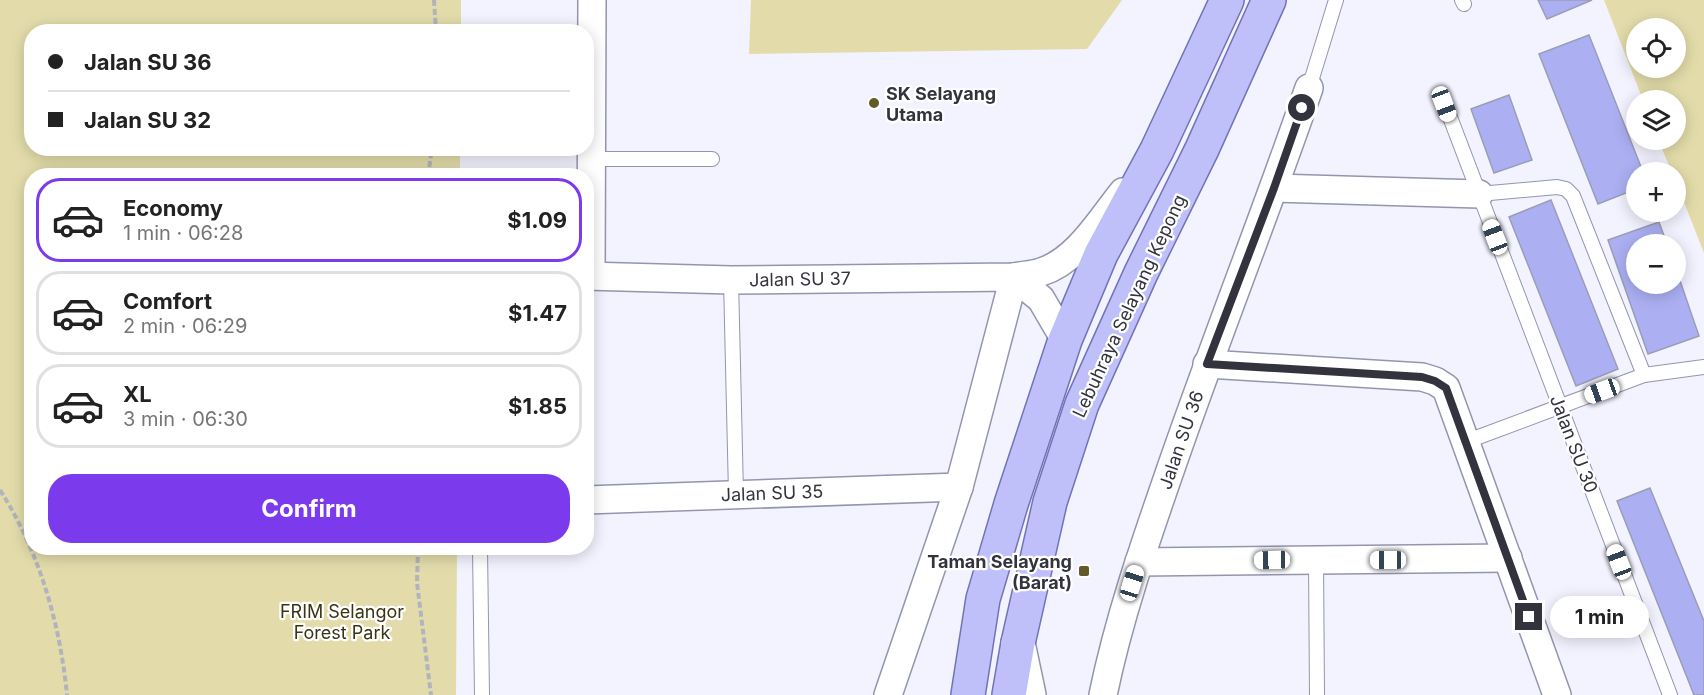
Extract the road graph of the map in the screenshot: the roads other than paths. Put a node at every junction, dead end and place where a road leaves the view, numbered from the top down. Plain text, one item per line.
1 (592, 0) edge
2 (1227, 0) edge
3 (1269, 0) edge
4 (1336, 0) edge
5 (592, 24) edge
6 (1309, 88) joint
7 (1444, 104) dead end
8 (1156, 150) junction
9 (591, 156) edge
10 (591, 159) junction
11 (712, 159) dead end
12 (591, 168) edge
13 (1274, 188) junction
14 (1479, 194) junction
15 (594, 276) edge
16 (1014, 277) junction
17 (730, 280) junction
18 (1065, 340) junction
19 (1207, 364) junction
20 (1704, 367) edge
21 (1644, 375) junction
22 (1560, 407) junction
23 (1465, 442) junction
24 (958, 487) junction
25 (736, 494) junction
26 (594, 500) edge
27 (480, 555) edge
28 (1508, 558) junction
29 (1316, 560) junction
30 (1139, 562) junction
31 (1018, 643) junction
32 (482, 695) edge
33 (888, 695) edge
34 (968, 695) edge
35 (1009, 695) edge
36 (1029, 695) edge
37 (1103, 695) edge
38 (1317, 695) edge
39 (1557, 695) edge
40 (1670, 695) edge

1 - 5 street
2 - 8 main road, Lebuhraya Selayang Kepong
3 - 31 main road, Lebuhraya Selayang Kepong
4 - 6 lane
6 - 13 street, Jalan SU 36
7 - 14 lane, Jalan SU 30
8 - 16 street, Jalan SU 37
8 - 18 main road, Lebuhraya Selayang Kepong
9 - 10 street
10 - 11 lane
10 - 12 street
13 - 14 street
13 - 19 street, Jalan SU 36
14 - 21 lane
14 - 22 lane, Jalan SU 30
15 - 17 street, Jalan SU 37
16 - 17 street, Jalan SU 37
16 - 18 street
16 - 24 street
17 - 25 lane
18 - 34 main road, Lebuhraya Selayang Kepong
19 - 23 street
19 - 30 street, Jalan SU 36
20 - 21 lane
21 - 22 lane
22 - 23 lane
22 - 40 lane, Jalan SU 30
23 - 28 street
24 - 25 street, Jalan SU 35
24 - 33 street
25 - 26 street, Jalan SU 35
27 - 32 lane
28 - 29 street
28 - 39 street
29 - 30 street
29 - 38 lane
30 - 37 street, Jalan SU 36
31 - 35 main road, Lebuhraya Selayang Kepong
31 - 36 street

